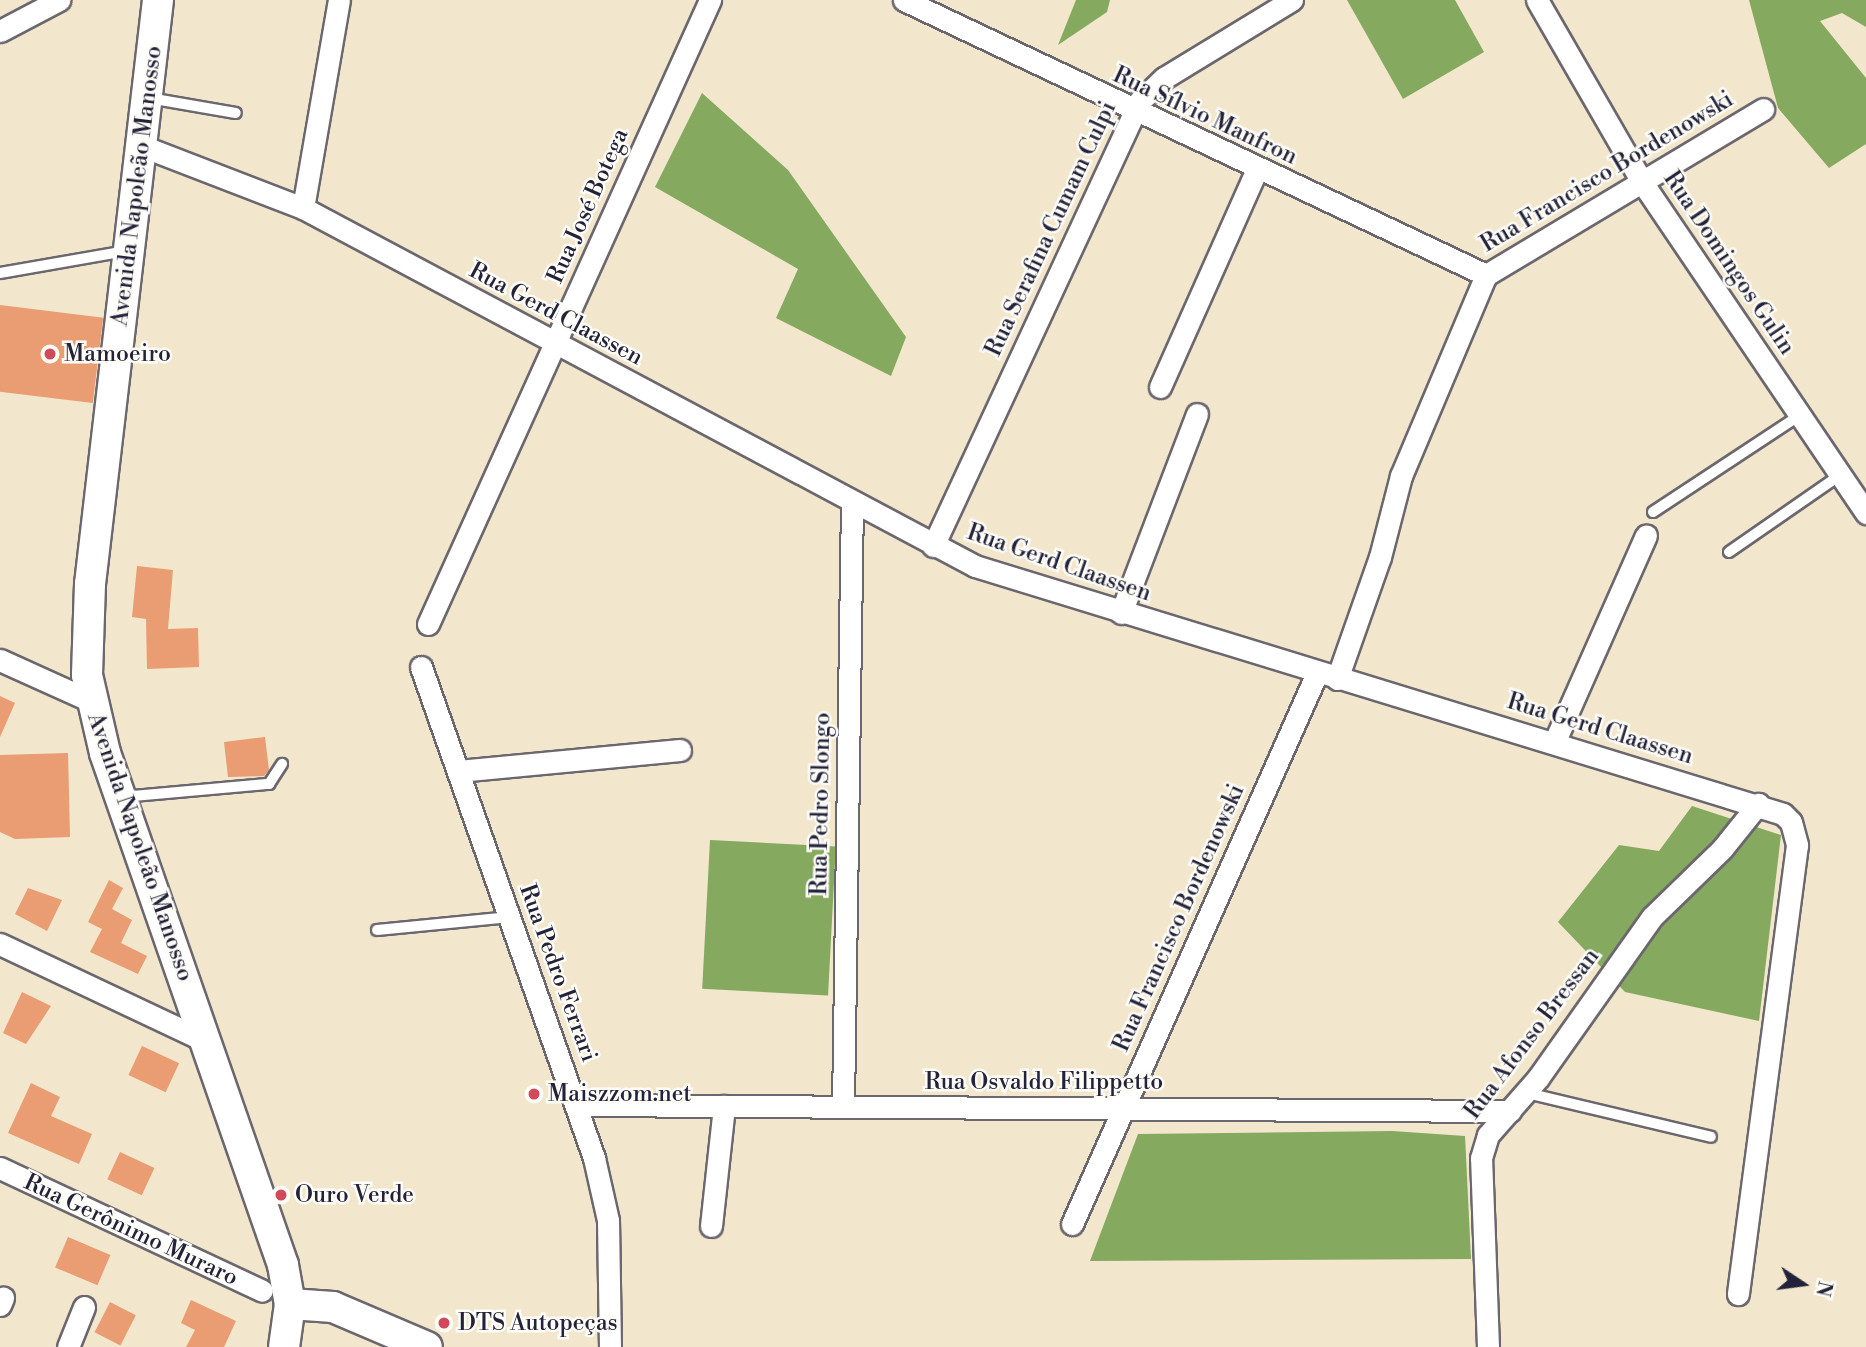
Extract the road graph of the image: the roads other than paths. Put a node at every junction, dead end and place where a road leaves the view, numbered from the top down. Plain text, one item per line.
1 (59, 0) edge
2 (158, 0) edge
3 (339, 0) edge
4 (710, 0) edge
5 (904, 0) edge
6 (1292, 0) edge
7 (1537, 0) edge
8 (0, 31) edge
9 (147, 97) junction
10 (1763, 109) dead end
11 (1133, 111) junction
12 (236, 113) dead end
13 (142, 146) junction
14 (1257, 169) junction
15 (1642, 182) junction
16 (303, 208) junction
17 (129, 251) junction
18 (0, 273) edge
19 (1486, 275) junction
20 (555, 343) junction
21 (1160, 387) dead end
22 (1197, 414) dead end
23 (1800, 415) junction
24 (1840, 475) junction
25 (852, 502) junction
26 (1653, 512) dead end
27 (1866, 512) edge
28 (1646, 535) dead end
29 (933, 546) junction
30 (1729, 552) dead end
31 (1121, 613) junction
32 (428, 624) dead end
33 (0, 660) edge
34 (421, 667) dead end
35 (1317, 673) junction
36 (1337, 679) junction
37 (91, 701) junction
38 (1554, 743) junction
39 (680, 750) dead end
40 (282, 764) dead end
41 (458, 771) junction
42 (120, 797) junction
43 (1758, 804) junction
44 (510, 917) junction
45 (377, 930) dead end
46 (0, 944) edge
47 (207, 1042) junction
48 (1527, 1093) junction
49 (577, 1105) junction
50 (724, 1106) junction
51 (844, 1107) junction
52 (1124, 1109) junction
53 (1510, 1111) junction
54 (1711, 1137) dead end
55 (0, 1168) edge
56 (1072, 1224) dead end
57 (711, 1226) dead end
58 (262, 1291) dead end
59 (1738, 1294) dead end
60 (290, 1304) junction
61 (84, 1307) dead end
62 (68, 1347) edge
63 (284, 1347) edge
64 (428, 1347) edge
65 (610, 1347) edge
66 (1488, 1347) edge

1 - 8 street
2 - 9 street, Avenida Napoleão Manosso
3 - 16 street
4 - 20 street, Rua José Botega
5 - 11 street, Rua Sílvio Manfron
6 - 11 street, Rua Serafina Cumam Culpi
7 - 15 street, Rua Domingos Gulin
9 - 12 lane
9 - 13 street, Avenida Napoleão Manosso
10 - 15 street, Rua Francisco Bordenowski
11 - 14 street, Rua Sílvio Manfron
11 - 29 street, Rua Serafina Cumam Culpi
13 - 16 street, Rua Gerd Claassen
13 - 17 street, Avenida Napoleão Manosso
14 - 19 street, Rua Sílvio Manfron
14 - 21 street
15 - 19 street, Rua Francisco Bordenowski
15 - 23 street, Rua Domingos Gulin
16 - 20 street, Rua Gerd Claassen
17 - 18 lane
17 - 37 street, Avenida Napoleão Manosso
19 - 36 street, Rua Francisco Bordenowski
20 - 25 street, Rua Gerd Claassen
20 - 32 street, Rua José Botega
22 - 31 street
23 - 24 street, Rua Domingos Gulin
23 - 26 lane
24 - 27 street, Rua Domingos Gulin
24 - 30 lane
25 - 29 street, Rua Gerd Claassen
25 - 51 street, Rua Pedro Slongo
28 - 38 street
29 - 31 street, Rua Gerd Claassen
31 - 35 street, Rua Gerd Claassen
33 - 37 street
34 - 41 street, Rua Pedro Ferrari
35 - 36 street, Rua Gerd Claassen
35 - 52 street, Rua Francisco Bordenowski
36 - 38 street, Rua Gerd Claassen
37 - 42 street, Avenida Napoleão Manosso
38 - 43 street, Rua Gerd Claassen
39 - 41 street
40 - 42 lane
41 - 44 street, Rua Pedro Ferrari
42 - 47 street, Avenida Napoleão Manosso
43 - 48 street, Rua Afonso Bressan
43 - 59 street, Rua Gerd Claassen
44 - 45 lane
44 - 49 street, Rua Pedro Ferrari
46 - 47 street
47 - 60 street, Avenida Napoleão Manosso
48 - 53 street, Rua Afonso Bressan
48 - 54 lane
49 - 50 street, Rua Osvaldo Filippetto
49 - 65 street, Rua Pedro Ferrari
50 - 51 street, Rua Osvaldo Filippetto
50 - 57 street
51 - 52 street, Rua Osvaldo Filippetto
52 - 53 street, Rua Osvaldo Filippetto
52 - 56 street, Rua Francisco Bordenowski
53 - 66 street, Rua Afonso Bressan
55 - 58 street, Rua Gerônimo Muraro
60 - 63 street, Avenida Napoleão Manosso
60 - 64 street
61 - 62 street

